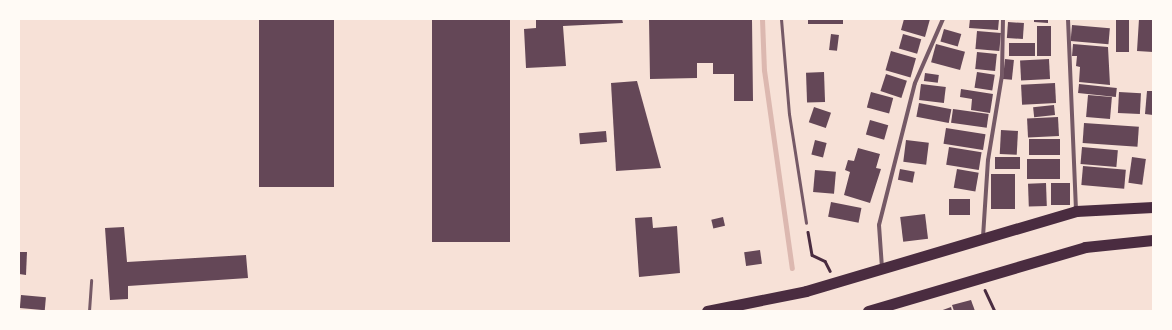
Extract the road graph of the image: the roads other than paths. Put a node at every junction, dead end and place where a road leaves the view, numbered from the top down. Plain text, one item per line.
1 (781, 19) edge
2 (943, 19) edge
3 (1003, 19) edge
4 (1068, 19) edge
5 (1153, 207) edge
6 (1076, 211) junction
7 (806, 223) road end
8 (983, 238) junction
9 (1153, 240) edge
10 (882, 270) junction
11 (91, 280) dead end
12 (89, 311) edge
13 (707, 311) edge
14 (868, 311) edge

1 - 7 lane
2 - 10 street
3 - 8 street
4 - 6 street
5 - 6 highway
6 - 8 highway
8 - 10 highway
9 - 14 highway
10 - 13 highway
11 - 12 lane

